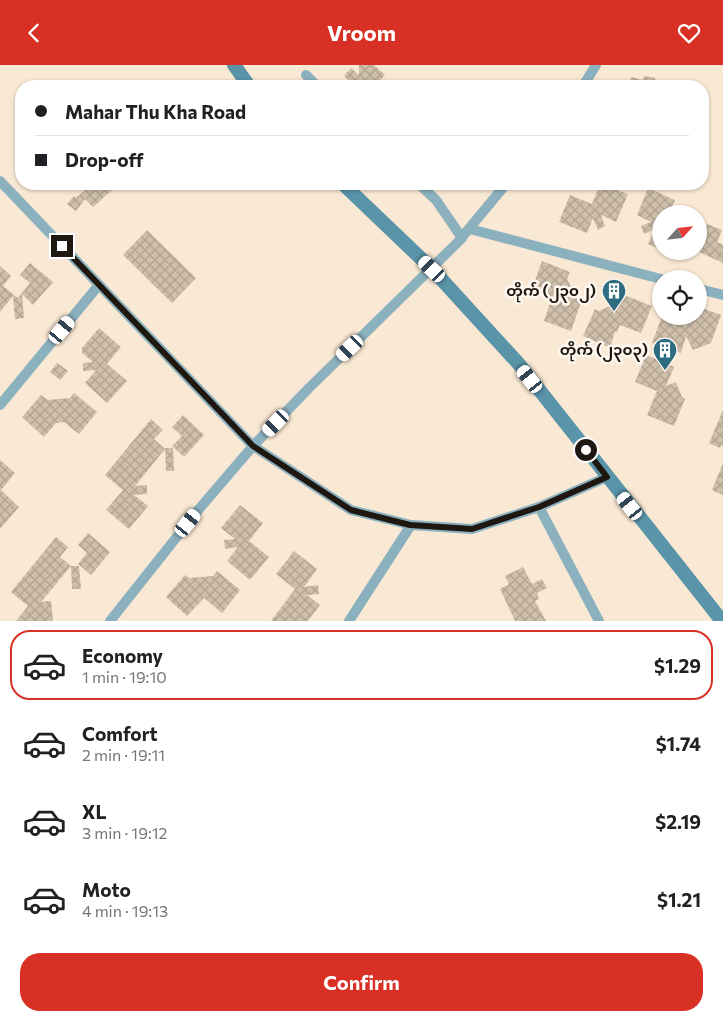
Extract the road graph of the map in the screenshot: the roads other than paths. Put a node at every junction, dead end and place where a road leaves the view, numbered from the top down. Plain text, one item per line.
1 (234, 65) edge
2 (596, 65) edge
3 (306, 75) dead end
4 (245, 80) edge
5 (311, 80) edge
6 (587, 80) edge
7 (0, 181) edge
8 (349, 190) edge
9 (425, 190) edge
10 (501, 190) edge
11 (470, 229) junction
12 (462, 238) junction
13 (432, 269) junction
14 (652, 277) edge
15 (98, 286) junction
16 (707, 291) edge
17 (723, 295) edge
18 (0, 405) edge
19 (253, 446) junction
20 (607, 477) junction
21 (539, 507) junction
22 (410, 525) junction
23 (110, 621) edge
24 (349, 621) edge
25 (599, 621) edge
26 (722, 621) edge

1 - 4 main road
2 - 6 street
3 - 5 street
7 - 15 street
8 - 13 main road
9 - 12 street
10 - 11 street
11 - 12 street
11 - 14 street
12 - 13 street
13 - 19 street
13 - 20 main road
15 - 18 street
15 - 19 street
16 - 17 street
19 - 22 street
19 - 23 street
20 - 21 street
20 - 26 main road
21 - 22 street
21 - 25 street
22 - 24 street

